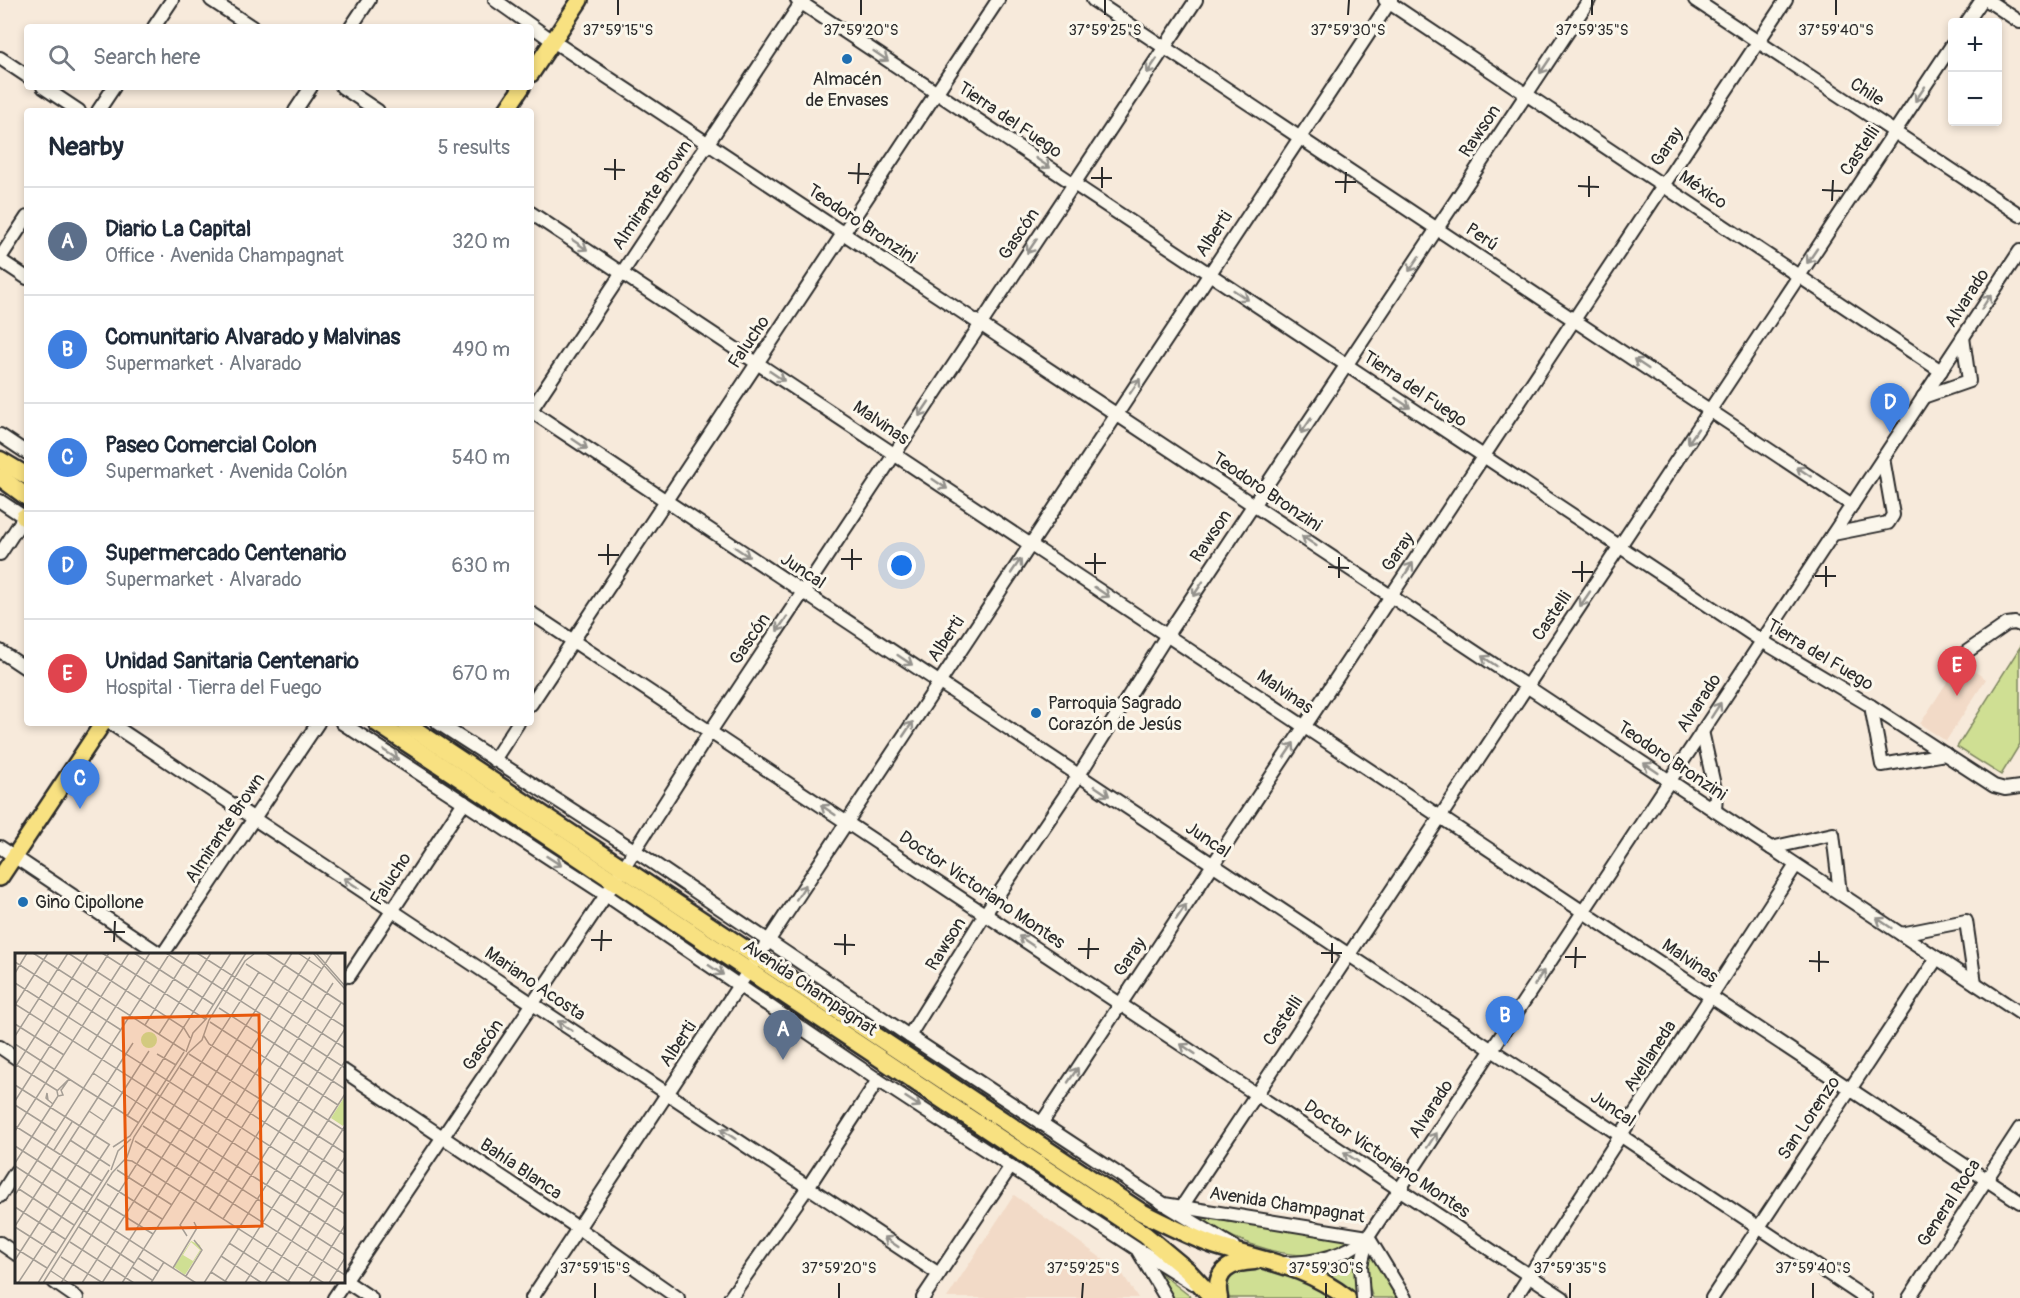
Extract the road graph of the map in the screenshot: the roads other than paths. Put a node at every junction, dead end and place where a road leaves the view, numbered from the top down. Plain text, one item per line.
1 (172, 0) edge
2 (211, 0) edge
3 (369, 0) edge
4 (495, 0) edge
5 (580, 0) edge
6 (998, 0) edge
7 (1092, 0) edge
8 (1196, 0) edge
9 (1589, 0) edge
10 (1695, 0) edge
11 (1786, 0) edge
12 (1982, 0) edge
13 (1988, 0) edge
14 (800, 1) edge
15 (1388, 1) edge
16 (1970, 18) edge
17 (2020, 22) edge
18 (156, 24) edge
19 (247, 24) edge
20 (353, 24) edge
21 (530, 24) edge
22 (534, 27) edge
23 (553, 40) junction
24 (1758, 42) junction
25 (1164, 47) junction
26 (1948, 52) edge
27 (0, 58) edge
28 (534, 69) edge
29 (24, 74) edge
30 (48, 90) edge
31 (112, 90) edge
32 (309, 90) edge
33 (346, 90) edge
34 (520, 90) edge
35 (936, 93) junction
36 (1526, 94) junction
37 (74, 108) edge
38 (100, 108) edge
39 (297, 108) edge
40 (374, 108) edge
41 (508, 108) edge
42 (1895, 132) junction
43 (1300, 138) junction
44 (708, 143) junction
45 (1074, 184) junction
46 (1663, 185) junction
47 (534, 215) edge
48 (2020, 215) edge
49 (24, 223) edge
50 (1437, 229) junction
51 (843, 233) junction
52 (2020, 250) edge
53 (0, 259) edge
54 (622, 273) junction
55 (1209, 274) junction
56 (24, 276) edge
57 (1799, 276) junction
58 (1574, 320) junction
59 (981, 324) junction
60 (1963, 337) junction
61 (757, 363) junction
62 (1347, 365) junction
63 (1941, 371) junction
64 (1923, 397) junction
65 (534, 406) edge
66 (1710, 410) junction
67 (534, 413) edge
68 (1116, 414) junction
69 (0, 435) edge
70 (24, 451) edge
71 (894, 454) junction
72 (1484, 456) junction
73 (1883, 458) junction
74 (0, 460) edge
75 (24, 474) edge
76 (0, 477) edge
77 (24, 495) edge
78 (0, 501) edge
79 (666, 501) junction
80 (1254, 505) junction
81 (1852, 505) junction
82 (24, 519) edge
83 (24, 523) edge
84 (1833, 534) junction
85 (1030, 544) junction
86 (1620, 547) junction
87 (0, 554) edge
88 (803, 592) junction
89 (1391, 596) junction
90 (534, 614) edge
91 (2020, 625) edge
92 (1167, 635) junction
93 (573, 640) junction
94 (1762, 641) junction
95 (0, 651) edge
96 (1965, 653) dead end
97 (24, 667) edge
98 (938, 682) junction
99 (1527, 686) junction
100 (534, 699) edge
101 (1871, 706) junction
102 (101, 726) edge
103 (114, 726) edge
104 (316, 726) edge
105 (347, 726) edge
106 (381, 726) edge
107 (409, 726) edge
108 (443, 726) edge
109 (516, 726) edge
110 (1304, 726) junction
111 (1702, 731) junction
112 (710, 732) junction
113 (1946, 754) junction
114 (494, 760) junction
115 (1078, 775) junction
116 (1670, 781) junction
117 (2020, 787) edge
118 (464, 802) junction
119 (1715, 811) junction
120 (1441, 817) junction
121 (253, 819) junction
122 (846, 822) junction
123 (0, 847) edge
124 (1771, 848) junction
125 (634, 850) junction
126 (14, 857) junction
127 (1213, 864) junction
128 (1796, 865) junction
129 (0, 878) edge
130 (614, 881) junction
131 (1840, 893) junction
132 (392, 910) junction
133 (1583, 911) junction
134 (986, 914) junction
135 (1901, 934) junction
136 (769, 941) junction
137 (159, 953) edge
138 (162, 953) edge
139 (1349, 955) junction
140 (1937, 958) junction
141 (753, 964) junction
142 (349, 976) dead end
143 (1975, 983) junction
144 (739, 986) junction
145 (1711, 996) junction
146 (533, 1004) junction
147 (1120, 1004) junction
148 (2020, 1013) edge
149 (909, 1036) junction
150 (0, 1047) edge
151 (1491, 1050) junction
152 (15, 1057) edge
153 (345, 1072) edge
154 (878, 1080) junction
155 (1850, 1089) junction
156 (667, 1094) junction
157 (1257, 1094) junction
158 (1041, 1124) junction
159 (2020, 1128) edge
160 (1620, 1136) junction
161 (442, 1138) junction
162 (1011, 1166) junction
163 (15, 1173) edge
164 (1986, 1179) junction
165 (808, 1187) junction
166 (1399, 1189) junction
167 (0, 1196) edge
168 (2020, 1202) edge
169 (1164, 1204) junction
170 (1182, 1208) junction
171 (1758, 1227) junction
172 (578, 1228) junction
173 (1368, 1236) junction
174 (0, 1242) edge
175 (1137, 1249) junction
176 (15, 1253) edge
177 (1247, 1255) junction
178 (1274, 1262) junction
179 (939, 1274) junction
180 (1530, 1276) junction
181 (345, 1279) edge
182 (345, 1281) edge
183 (57, 1283) edge
184 (342, 1283) edge
185 (77, 1298) edge
186 (334, 1298) edge
187 (371, 1298) edge
188 (532, 1298) edge
189 (678, 1298) edge
190 (730, 1298) edge
191 (923, 1298) edge
192 (1166, 1298) edge
193 (1212, 1298) edge
194 (1219, 1298) edge
195 (1347, 1298) edge
196 (1363, 1298) edge
197 (1406, 1298) edge
198 (1515, 1298) edge
199 (1563, 1298) edge
200 (1712, 1298) edge
201 (1865, 1298) edge
202 (1909, 1298) edge

1 - 18 street
2 - 19 street
3 - 20 street
4 - 21 street, Teodoro Bronzini
5 - 23 main road
6 - 35 street, Falucho
7 - 25 street, Perú
8 - 25 street, Gascón
9 -> 36 street, Rawson
10 - 24 street, Chile
11 - 24 street, Garay
12 - 16 street
13 - 17 street
14 -> 35 street, Tierra del Fuego
14 - 44 street, Almirante Brown
15 - 36 street, México
15 - 43 street, Alberti
22 - 23 street, Teodoro Bronzini
23 - 28 main road
23 - 44 street, Teodoro Bronzini
24 - 42 street, Chile
24 - 46 street, Garay
25 - 43 street, Perú
25 -> 45 street, Gascón
26 -> 42 street, Castelli
27 - 29 street
30 - 37 street
31 - 38 street
32 - 39 street
33 - 40 street
34 - 41 main road
35 -> 45 street, Tierra del Fuego
35 - 51 street, Falucho
36 - 46 street, México
36 - 50 street, Rawson
42 - 48 street, Chile
42 -> 57 street, Castelli
43 - 50 street, Perú
43 - 55 street, Alberti
44 - 51 street, Teodoro Bronzini
44 - 54 street, Almirante Brown
45 - 55 street, Tierra del Fuego
45 -> 59 street, Gascón
46 - 57 street, México
46 - 58 street, Garay
47 -> 54 street, Malvinas
49 - 53 street
50 - 58 street, Perú
50 -> 62 street, Rawson
51 - 59 street, Teodoro Bronzini
51 - 61 street, Falucho
60 -> 52 street, Alvarado
53 - 56 street
54 - 61 street, Malvinas
54 - 65 street, Almirante Brown
55 -> 62 street, Tierra del Fuego
68 -> 55 street, Alberti
57 - 63 street, México
57 - 66 street, Castelli
66 -> 58 street, Perú
58 - 72 street, Garay
59 - 68 street, Teodoro Bronzini
59 -> 71 street, Gascón
60 - 63 street, Alvarado
60 - 64 street
61 -> 71 street, Malvinas
61 - 79 street, Falucho
62 -> 72 street, Tierra del Fuego
62 -> 80 street, Rawson
63 - 64 street, Alvarado
64 - 73 street, Alvarado
81 -> 66 street, Perú
66 -> 86 street, Castelli
67 -> 79 street, Juncal
68 - 80 street, Teodoro Bronzini
68 - 85 street, Alberti
69 - 70 street
71 -> 85 street, Malvinas
71 - 88 street, Gascón
72 - 86 street, Tierra del Fuego
89 -> 72 street, Garay
73 - 81 street, Alvarado
73 - 84 street
74 - 75 highway
76 - 77 highway
78 - 82 street
79 -> 88 street, Juncal
79 - 93 street, Falucho
89 -> 80 street, Teodoro Bronzini
80 -> 92 street, Rawson
81 - 84 street, Alvarado
83 - 87 street
84 - 94 street, Alvarado
85 -> 92 street, Malvinas
98 -> 85 street, Alberti
86 - 94 street, Tierra del Fuego
86 -> 99 street, Castelli
88 -> 98 street, Juncal
88 -> 112 street, Gascón
99 -> 89 street, Teodoro Bronzini
89 - 110 street, Garay
90 - 93 street, Doctor Victoriano Montes
91 - 96 street
92 - 110 street, Malvinas
92 - 115 street, Rawson
93 - 100 street, Falucho
93 - 112 street, Doctor Victoriano Montes
94 - 101 street, Tierra del Fuego
111 -> 94 street, Alvarado
95 - 97 street
98 - 115 street, Juncal
122 -> 98 street, Alberti
116 -> 99 street, Teodoro Bronzini
99 - 120 street, Castelli
101 - 113 street, Tierra del Fuego
101 - 113 street
102 - 126 main road
103 - 121 street, Mariano Acosta
104 - 121 street, Almirante Brown
105 -> 118 street, Avenida Champagnat
106 - 130 highway, Avenida Champagnat
107 - 130 highway, Avenida Champagnat
108 - 114 street, Avenida Champagnat
109 - 114 street
110 - 120 street, Malvinas
127 -> 110 street, Garay
111 - 116 street, Alvarado
111 - 119 street
122 -> 112 street, Doctor Victoriano Montes
112 - 125 street, Gascón
113 - 117 street, Tierra del Fuego
114 - 125 street, Avenida Champagnat
115 -> 127 street, Juncal
115 - 134 street, Rawson
116 - 119 street, Teodoro Bronzini
116 - 133 street, Alvarado
118 -> 130 street, Avenida Champagnat
118 - 132 street, Falucho
119 - 124 street, Teodoro Bronzini
120 - 133 street, Malvinas
120 - 139 street, Castelli
132 -> 121 street, Mariano Acosta
121 - 138 street, Almirante Brown
122 - 134 street, Doctor Victoriano Montes
136 -> 122 street, Alberti
123 - 126 street
124 - 128 street, Teodoro Bronzini
124 - 131 street
125 - 130 street, Gascón
125 - 136 street, Avenida Champagnat
126 - 129 main road
126 - 137 street
127 - 139 street, Juncal
147 -> 127 street, Garay
128 - 131 street, Teodoro Bronzini
128 - 145 street, Avellaneda
130 - 141 highway, Avenida Champagnat
130 -> 144 street, Avenida Champagnat
130 - 146 street, Gascón
135 -> 131 street, Teodoro Bronzini
132 - 142 street, Falucho
132 - 146 street, Mariano Acosta
133 - 145 street, Malvinas
151 -> 133 street, Alvarado
147 -> 134 street, Doctor Victoriano Montes
134 - 149 street, Rawson
135 - 140 street, Teodoro Bronzini
135 - 143 street
136 - 141 street, Alberti
136 - 149 street, Avenida Champagnat
139 - 151 street, Juncal
139 - 157 street, Castelli
140 - 143 street, Teodoro Bronzini
140 - 155 street, San Lorenzo
141 - 144 street, Alberti
141 - 177 highway, Avenida Champagnat
141 - 193 highway, Avenida Champagnat
143 - 148 street, Teodoro Bronzini
144 - 154 street, Avenida Champagnat
144 - 156 street, Alberti
145 - 155 street, Malvinas
145 - 160 street, Avellaneda
156 -> 146 street, Mariano Acosta
146 - 161 street, Gascón
157 -> 147 street, Doctor Victoriano Montes
158 -> 147 street, Garay
149 - 158 street, Avenida Champagnat
150 - 152 street
151 - 160 street, Juncal
166 -> 151 street, Alvarado
153 - 161 street, Bahía Blanca
154 -> 162 street, Avenida Champagnat
154 - 165 street
155 - 164 street, Malvinas
155 - 171 street, San Lorenzo
165 -> 156 street, Mariano Acosta
156 - 172 street, Alberti
166 -> 157 street, Doctor Victoriano Montes
157 - 170 street, Castelli
158 - 169 street, Avenida Champagnat
159 - 164 street, General Roca
160 - 171 street, Juncal
160 - 180 street, Avellaneda
161 - 172 street, Bahía Blanca
161 - 181 street, Gascón
162 - 175 street, Avenida Champagnat
162 - 179 street
163 - 167 street
164 - 168 street, Malvinas
164 - 202 street, General Roca
179 -> 165 street, Mariano Acosta
165 - 190 street
166 - 173 street, Alvarado
166 - 180 street, Doctor Victoriano Montes
169 - 170 street, Avenida Champagnat
169 - 177 street, Avenida Champagnat
170 - 173 street, Avenida Champagnat
171 - 200 street, San Lorenzo
171 - 201 street, Juncal
172 - 188 street, Alberti
172 - 189 street, Bahía Blanca
173 - 178 street, Alvarado
173 - 196 street, Alvarado
173 - 197 street, Avenida Champagnat
174 - 176 street
175 - 192 street, Avenida Champagnat
175 - 193 street, Avenida Champagnat
177 - 178 highway, Avenida Champagnat
178 - 194 highway
178 - 195 highway, Avenida Champagnat
179 - 191 street
180 - 198 street, Avellaneda
180 - 199 street, Doctor Victoriano Montes
182 - 187 street
183 - 185 street
184 - 186 street, Gascón

